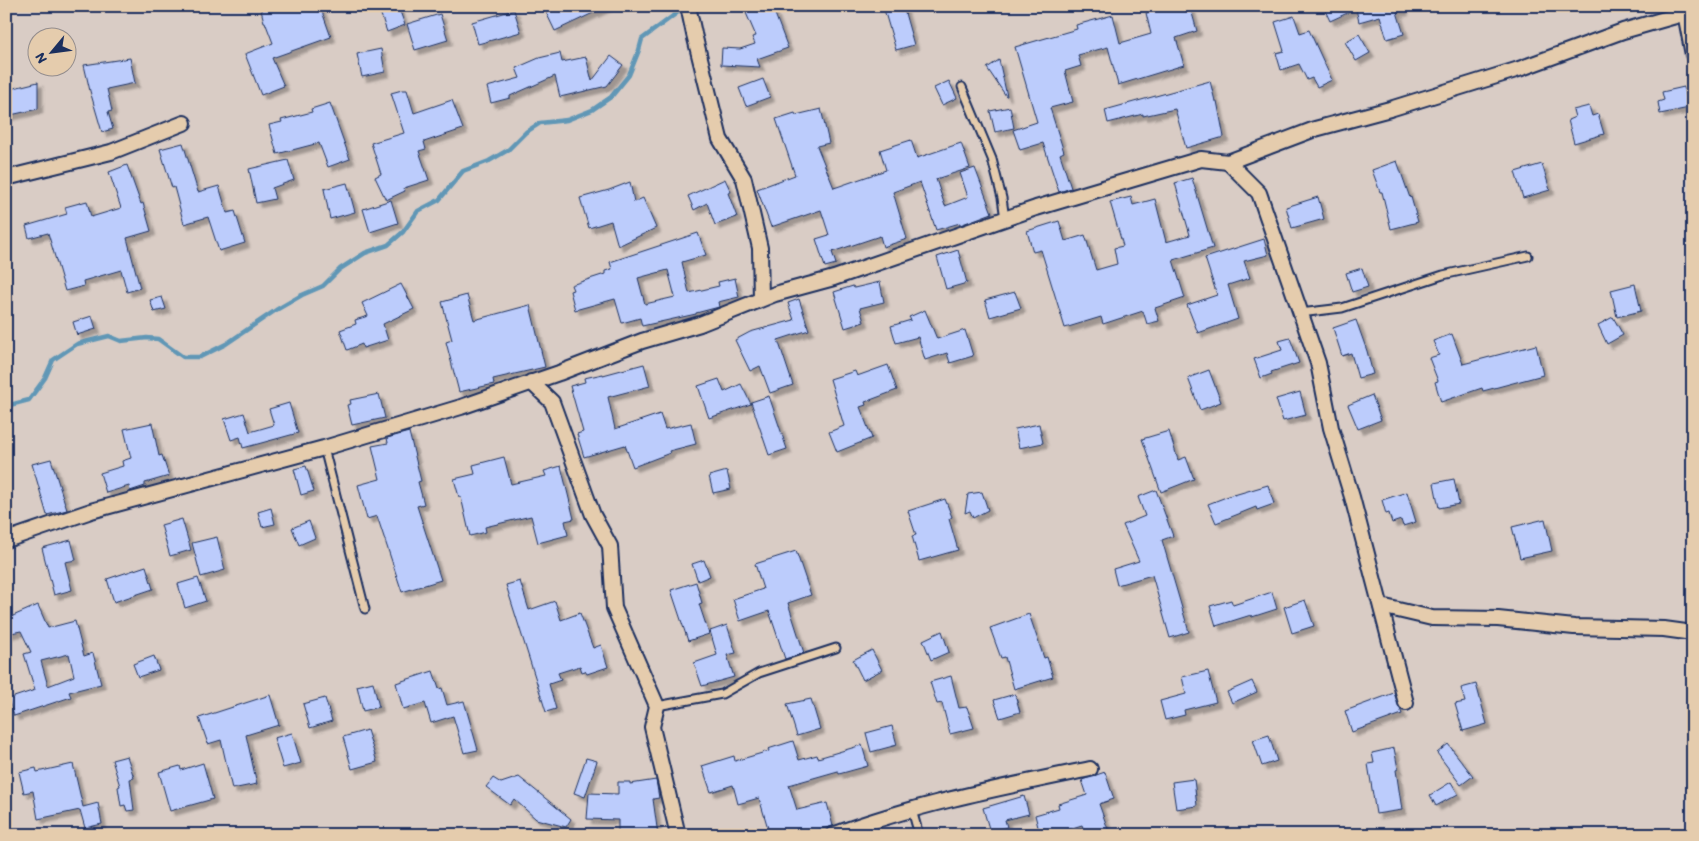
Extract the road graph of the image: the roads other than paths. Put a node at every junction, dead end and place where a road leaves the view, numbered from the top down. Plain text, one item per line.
1 (688, 6) edge
2 (1689, 12) edge
3 (1693, 55) edge
4 (962, 87) dead end
5 (184, 123) dead end
6 (1228, 162) junction
7 (6, 178) edge
8 (1005, 219) junction
9 (1528, 256) dead end
10 (761, 300) junction
11 (1300, 313) junction
12 (532, 382) junction
13 (324, 448) junction
14 (6, 540) edge
15 (1381, 606) junction
16 (365, 609) dead end
17 (1693, 633) edge
18 (836, 648) dead end
19 (1406, 703) dead end
20 (657, 706) junction
21 (1090, 769) dead end
22 (912, 810) junction
23 (678, 835) edge
24 (833, 835) edge
25 (919, 835) edge

1 - 10 street
2 - 3 street
2 - 6 street
4 - 8 lane
5 - 7 street
6 - 8 street
6 - 11 street
8 - 10 street
9 - 11 lane
10 - 12 street
11 - 15 street
12 - 13 street
12 - 20 street
13 - 14 street
13 - 16 lane
15 - 17 street
15 - 19 street
18 - 20 lane
20 - 23 street
21 - 22 street
22 - 24 street
22 - 25 lane

